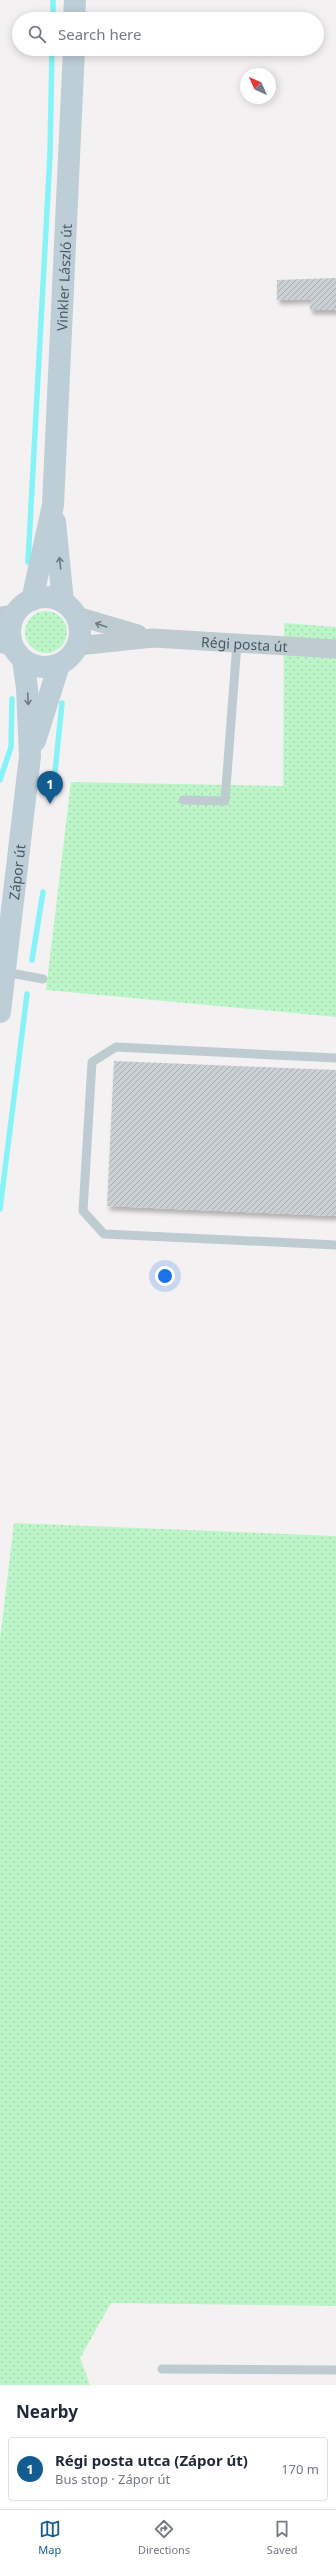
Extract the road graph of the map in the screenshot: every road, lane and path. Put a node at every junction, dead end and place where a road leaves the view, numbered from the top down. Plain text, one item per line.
1 (75, 0) edge
2 (74, 12) edge
3 (74, 56) edge
4 (53, 505) junction
5 (32, 600) junction
6 (70, 609) junction
7 (7, 615) edge
8 (153, 638) junction
9 (237, 643) junction
10 (78, 646) junction
11 (336, 649) edge
12 (12, 650) edge
13 (59, 665) junction
14 (30, 756) junction
15 (183, 800) dead end
16 (5, 972) junction
17 (43, 979) dead end
18 (0, 1012) edge
19 (336, 1058) edge
20 (336, 1245) edge
21 (162, 2369) dead end
22 (336, 2370) edge

1 - 2 street
3 - 4 street, Vinkler László út
4 - 5 street, Vinkler László út
6 -> 4 street, Vinkler László út
5 - 6 street
5 - 7 street
8 -> 6 street, Régi posta út
6 - 10 street
7 - 12 street
8 - 9 street, Régi posta út
8 - 10 street, Régi posta út
9 - 11 street, Régi posta út
9 - 15 lane
10 - 13 street
12 - 13 street
12 -> 14 street, Zápor út
13 - 14 street, Zápor út
14 - 16 street, Zápor út
16 - 17 lane
16 - 18 street, Zápor út
19 - 20 lane
21 - 22 lane

